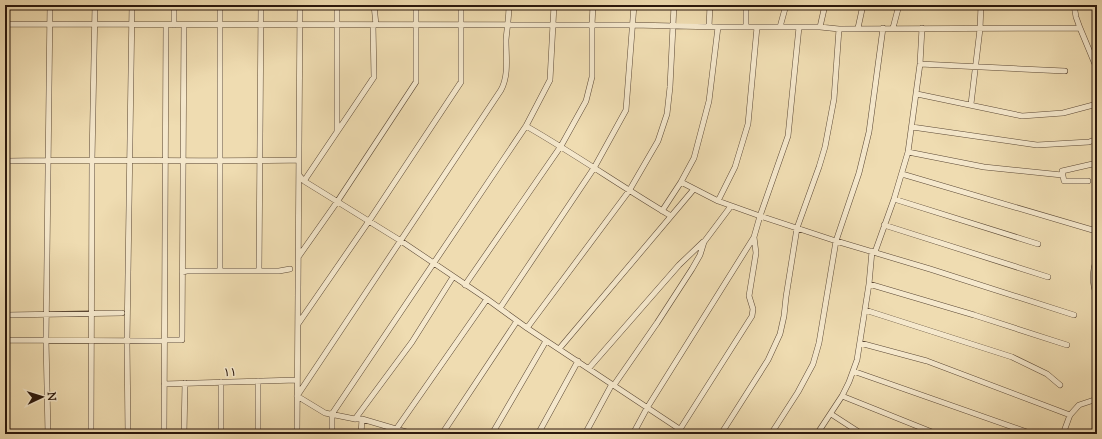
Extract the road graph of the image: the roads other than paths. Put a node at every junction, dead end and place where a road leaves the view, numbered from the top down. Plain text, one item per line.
1 (6, 5) edge
2 (50, 5) edge
3 (95, 5) edge
4 (132, 5) edge
5 (174, 5) edge
6 (220, 5) edge
7 (261, 5) edge
8 (300, 5) edge
9 (337, 5) edge
10 (374, 5) edge
11 (416, 5) edge
12 (461, 5) edge
13 (509, 5) edge
14 (554, 5) edge
15 (593, 5) edge
16 (634, 5) edge
17 (674, 5) edge
18 (710, 5) edge
19 (746, 5) edge
20 (786, 5) edge
21 (825, 5) edge
22 (864, 5) edge
23 (899, 5) edge
24 (980, 5) edge
25 (1074, 5) edge
26 (6, 24) edge
27 (50, 24) junction
28 (95, 24) junction
29 (132, 25) junction
30 (166, 25) junction
31 (174, 25) junction
32 (184, 25) junction
33 (220, 25) junction
34 (261, 25) junction
35 (300, 25) junction
36 (336, 25) junction
37 (375, 25) junction
38 (416, 25) junction
39 (460, 25) junction
40 (508, 25) junction
41 (553, 25) junction
42 (592, 25) junction
43 (633, 25) junction
44 (673, 26) junction
45 (709, 27) junction
46 (718, 27) junction
47 (746, 27) junction
48 (757, 27) junction
49 (780, 27) junction
50 (799, 27) junction
51 (820, 27) junction
52 (858, 28) junction
53 (883, 28) junction
54 (893, 28) junction
55 (922, 28) junction
56 (1080, 28) junction
57 (839, 29) junction
58 (980, 29) junction
59 (920, 64) junction
60 (975, 67) junction
61 (1097, 69) edge
62 (1065, 71) dead end
63 (5, 93) edge
64 (916, 94) junction
65 (971, 104) junction
66 (1097, 104) edge
67 (526, 126) junction
68 (912, 127) junction
69 (337, 131) junction
70 (1097, 140) edge
71 (561, 146) junction
72 (908, 152) junction
73 (48, 160) junction
74 (92, 160) junction
75 (131, 160) junction
76 (165, 160) junction
77 (183, 160) junction
78 (220, 160) junction
79 (298, 160) junction
80 (260, 161) junction
81 (5, 163) edge
82 (1097, 163) edge
83 (594, 168) junction
84 (902, 174) junction
85 (1062, 175) junction
86 (299, 176) junction
87 (304, 181) junction
88 (1088, 181) dead end
89 (681, 182) junction
90 (694, 189) junction
91 (629, 191) junction
92 (1097, 195) edge
93 (894, 199) junction
94 (718, 201) junction
95 (337, 202) junction
96 (731, 206) junction
97 (662, 210) junction
98 (671, 216) junction
99 (760, 216) junction
100 (5, 220) edge
101 (369, 221) junction
102 (884, 225) junction
103 (796, 228) junction
104 (1096, 231) junction
105 (754, 237) junction
106 (1097, 239) edge
107 (400, 241) junction
108 (836, 241) junction
109 (704, 242) junction
110 (1038, 244) dead end
111 (874, 252) junction
112 (299, 256) junction
113 (1097, 258) edge
114 (434, 263) junction
115 (290, 269) dead end
116 (220, 271) junction
117 (259, 271) junction
118 (182, 272) junction
119 (1048, 276) dead end
120 (453, 277) junction
121 (465, 284) junction
122 (869, 284) junction
123 (1097, 296) edge
124 (487, 299) junction
125 (500, 308) junction
126 (865, 310) junction
127 (92, 314) junction
128 (122, 314) dead end
129 (7, 315) junction
130 (46, 315) junction
131 (1074, 315) dead end
132 (517, 321) junction
133 (298, 324) junction
134 (527, 328) junction
135 (6, 338) edge
136 (46, 340) junction
137 (91, 341) junction
138 (127, 341) junction
139 (164, 341) junction
140 (546, 341) junction
141 (860, 343) junction
142 (1068, 346) dead end
143 (559, 349) junction
144 (578, 362) junction
145 (589, 368) junction
146 (853, 371) junction
147 (297, 380) junction
148 (258, 381) junction
149 (221, 382) junction
150 (164, 384) junction
151 (185, 384) junction
152 (613, 385) junction
153 (1060, 385) dead end
154 (297, 396) junction
155 (842, 396) junction
156 (1097, 399) edge
157 (647, 408) junction
158 (332, 414) junction
159 (831, 414) junction
160 (1070, 414) junction
161 (356, 419) junction
162 (362, 419) junction
163 (396, 431) edge
164 (678, 432) edge
165 (1063, 433) edge
166 (5, 434) edge
167 (48, 434) edge
168 (91, 434) edge
169 (128, 434) edge
170 (164, 434) edge
171 (184, 434) edge
172 (221, 434) edge
173 (258, 434) edge
174 (297, 434) edge
175 (332, 434) edge
176 (361, 434) edge
177 (413, 434) edge
178 (442, 434) edge
179 (492, 434) edge
180 (538, 434) edge
181 (584, 434) edge
182 (633, 434) edge
183 (687, 434) edge
184 (721, 434) edge
185 (771, 434) edge
186 (817, 434) edge
187 (862, 434) edge
188 (937, 434) edge

1 - 26 street
2 - 27 street
3 - 28 street
4 - 29 street
5 - 31 street
6 - 33 street
7 - 34 street
8 - 35 street
9 - 36 street
10 - 37 street
11 - 38 street
12 - 39 street
13 - 40 street
14 - 41 street
15 - 42 street
16 - 43 street
17 - 44 street
18 - 45 street
19 - 47 street
20 - 49 street
21 - 51 street
22 - 52 street
23 - 54 street
24 - 58 street
25 - 56 street
26 - 27 street
26 - 63 street
27 - 28 street
27 - 73 street
28 - 29 street
28 - 74 street
29 - 30 street
29 - 75 street
30 - 31 street
30 - 76 street
31 - 32 street
32 - 33 street
32 - 77 street
33 - 34 street
33 - 78 street
34 - 35 street
34 - 80 street
35 - 36 street
35 - 79 street
36 - 37 street
36 - 69 street
37 - 38 street
37 - 69 street
38 - 39 street
38 - 95 street
39 - 40 street
39 - 101 street
40 - 41 street
40 - 107 street
41 - 42 street
41 - 67 street
42 - 43 street
42 - 71 street
43 - 44 street
43 - 83 street
44 - 45 street
44 - 91 street
45 - 46 street
46 - 47 street
46 - 89 street
47 - 48 street
48 - 49 street
48 - 94 street
49 - 50 street
50 - 51 street
50 - 99 street
51 - 57 street
52 - 53 street
52 - 57 street
53 - 54 street
53 - 108 street
54 - 55 street
55 - 58 street
55 - 59 street
56 - 58 street
56 - 61 street
57 - 103 street
58 - 60 street
59 - 60 street
59 - 64 street
60 - 62 street
60 - 65 street
64 - 65 street
64 - 68 street
65 - 66 street
67 - 71 street
67 - 114 street
68 - 70 street
68 - 72 street
69 - 87 street
71 - 83 street
71 - 121 street
72 - 84 street
72 - 85 street
73 - 74 street
73 - 81 street
73 - 130 street
74 - 75 street
74 - 127 street
75 - 76 street
75 - 138 street
76 - 77 street
76 - 139 street
77 - 78 street
77 - 118 street
78 - 80 street
78 - 116 street
79 - 80 street
79 - 86 street
80 - 117 street
82 - 85 street
83 - 91 street
83 - 125 street
84 - 93 street
84 - 104 street
85 - 88 street
86 - 87 street
86 - 112 street
87 - 95 street
89 - 90 street
89 - 97 street
90 - 94 street
90 - 98 street
91 - 97 street
91 - 134 street
92 - 104 street
93 - 102 street
93 - 110 street
94 - 96 street
95 - 101 street
95 - 112 street
96 - 99 street
96 - 109 street
97 - 98 street
98 - 143 street
99 - 103 street
99 - 105 street
100 - 129 street
101 - 107 street
101 - 133 street
102 - 111 street
102 - 119 street
103 - 108 street
103 - 184 street
104 - 106 street
105 - 157 street
105 - 164 street
107 - 114 street
107 - 154 street
108 - 111 street
108 - 185 street
109 - 145 street
109 - 152 street
111 - 122 street
111 - 131 street
112 - 133 street
113 - 123 street
114 - 120 street
114 - 158 street
115 - 117 street
116 - 117 street
116 - 118 street
118 - 139 street
120 - 121 street
120 - 161 street
121 - 124 street
122 - 126 street
122 - 142 street
124 - 125 street
124 - 163 street
125 - 132 street
126 - 141 street
126 - 153 street
127 - 128 street
127 - 130 street
127 - 137 street
129 - 130 street
129 - 135 street
130 - 136 street
132 - 134 street
132 - 178 street
133 - 147 street
134 - 140 street
135 - 136 street
135 - 166 street
136 - 137 street
136 - 167 street
137 - 138 street
137 - 168 street
138 - 139 street
138 - 169 street
139 - 150 street
140 - 143 street
140 - 179 street
141 - 146 street
141 - 160 street
143 - 144 street
144 - 145 street
144 - 180 street
145 - 152 street
146 - 155 street
146 - 165 street
147 - 148 street, ۱۱
147 - 154 street
148 - 149 street, ۱۱
148 - 173 street
149 - 151 street, ۱۱
149 - 172 street
150 - 151 street, ۱۱
150 - 170 street
151 - 171 street
152 - 157 street
152 - 181 street
154 - 158 street
154 - 174 street
155 - 159 street
155 - 188 street
156 - 160 street
157 - 164 street
157 - 182 street
158 - 161 street
158 - 175 street
159 - 186 street
159 - 187 street
160 - 165 street
161 - 162 street
162 - 163 street
162 - 176 street
163 - 177 street
164 - 183 street

